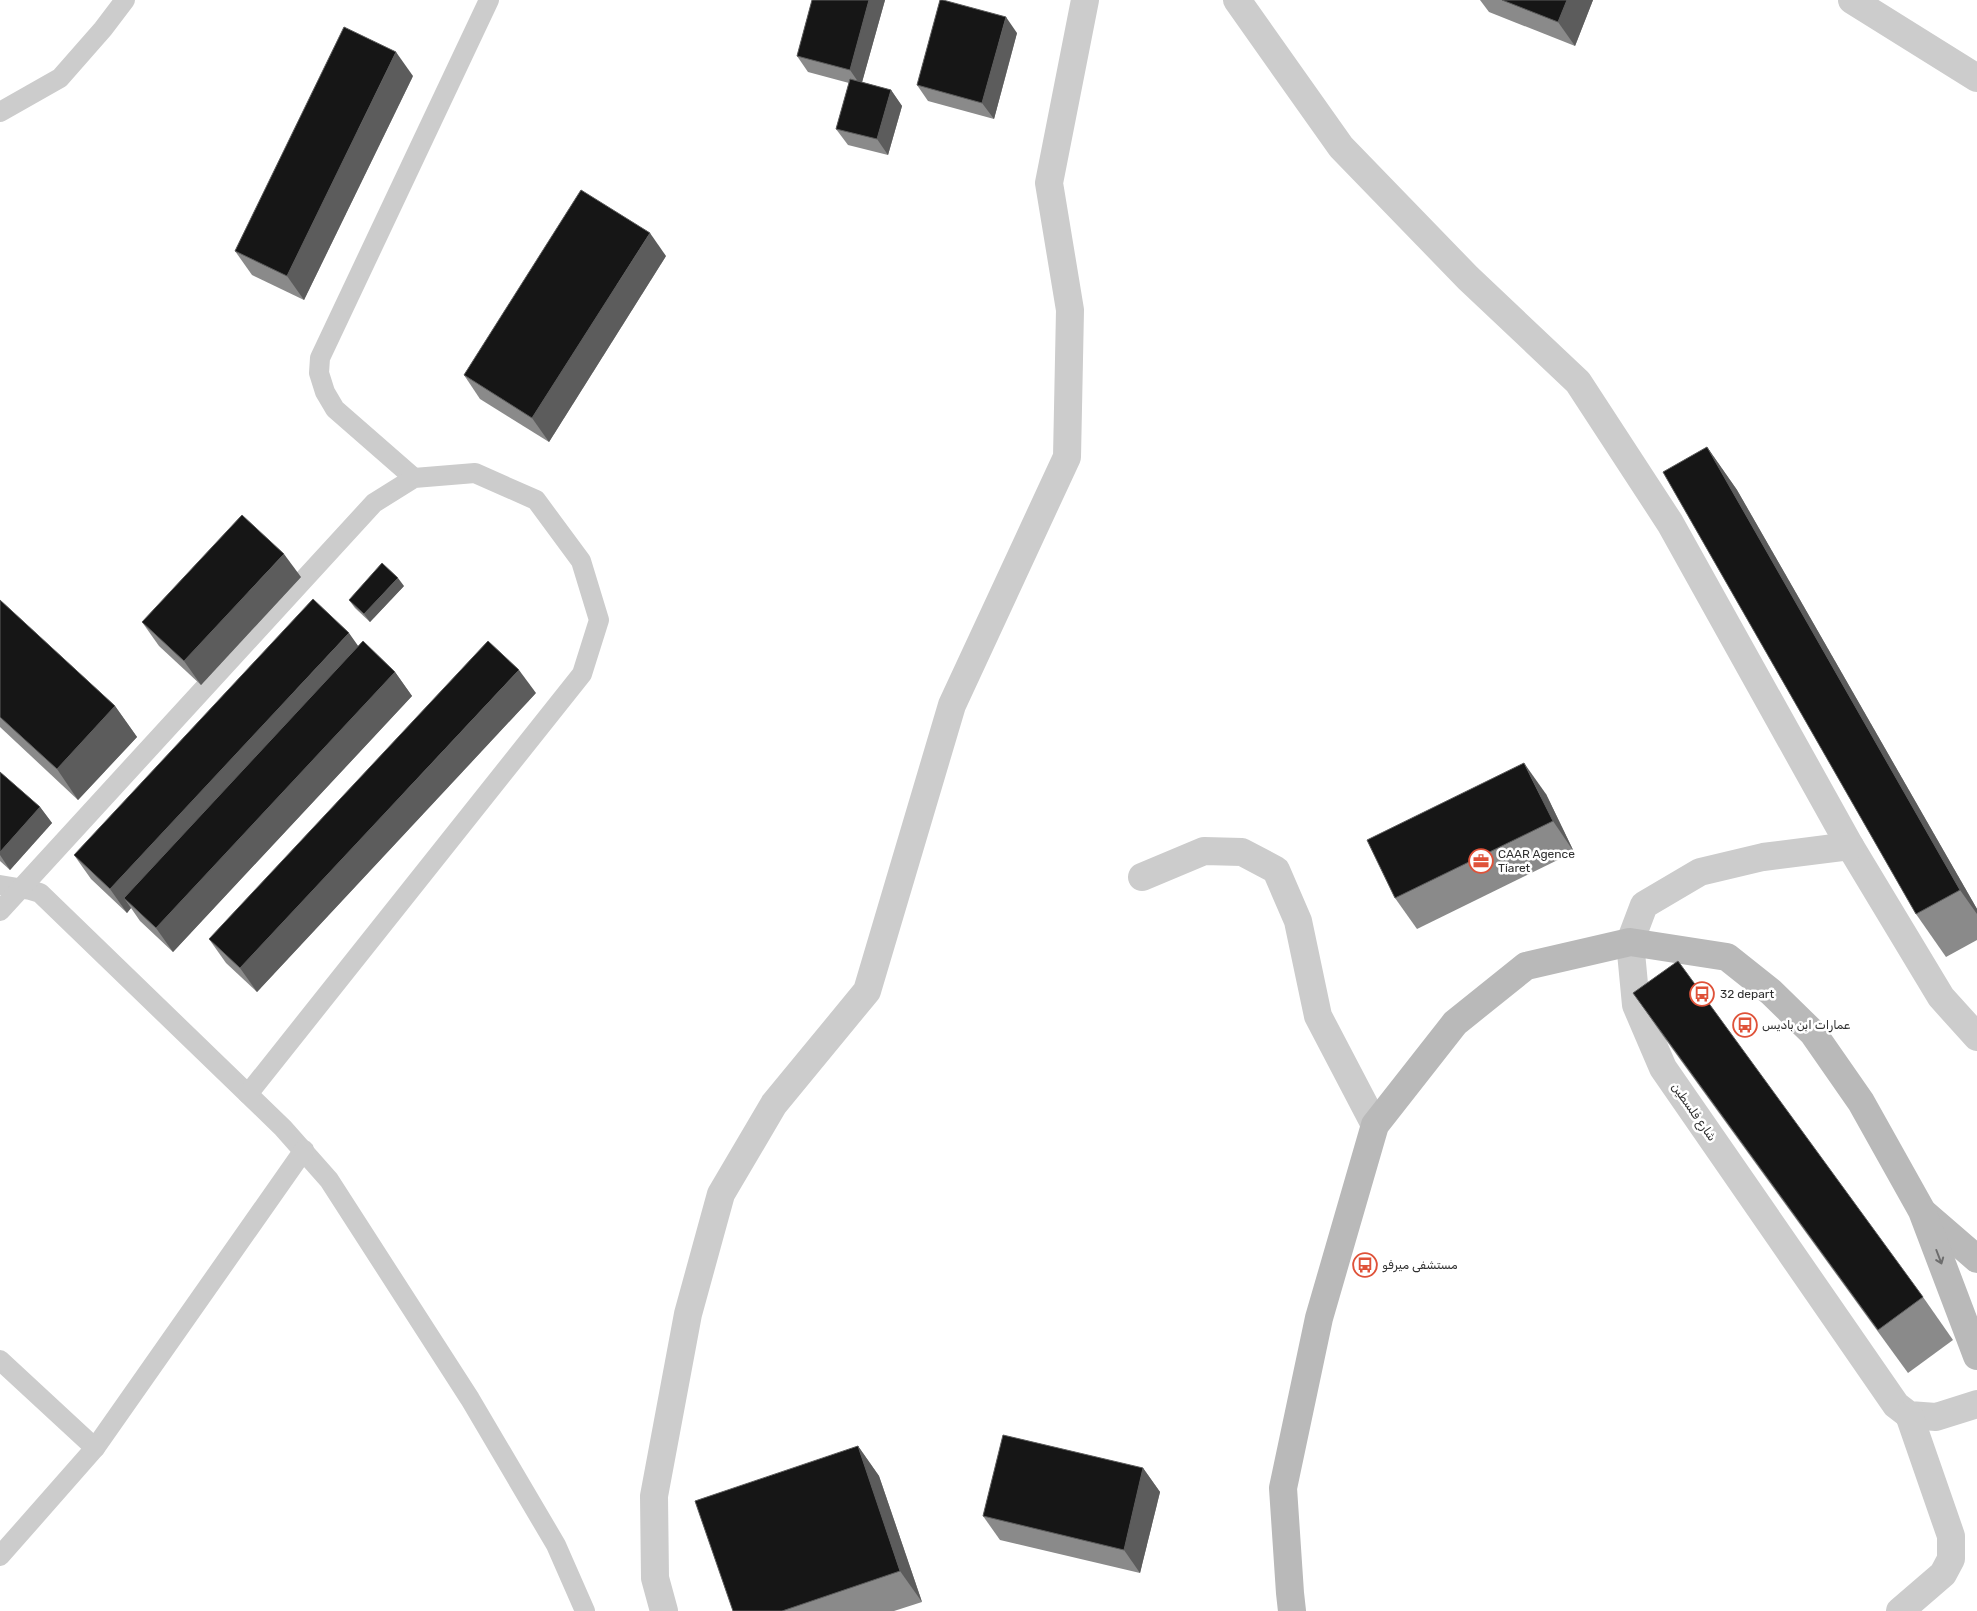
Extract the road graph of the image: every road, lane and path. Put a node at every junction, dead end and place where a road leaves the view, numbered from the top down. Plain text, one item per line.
1 (125, 0) edge
2 (489, 0) edge
3 (1085, 0) edge
4 (1237, 0) edge
5 (1852, 0) edge
6 (1977, 78) edge
7 (0, 112) edge
8 (414, 478) junction
9 (1850, 846) junction
10 (1142, 877) dead end
11 (0, 885) edge
12 (21, 889) junction
13 (0, 911) edge
14 (1630, 942) junction
15 (1977, 1037) edge
16 (248, 1094) junction
17 (1375, 1125) junction
18 (304, 1150) junction
19 (1922, 1211) junction
20 (1977, 1258) edge
21 (1977, 1356) edge
22 (0, 1360) edge
23 (1977, 1404) edge
24 (1909, 1415) junction
25 (95, 1448) junction
26 (0, 1556) edge
27 (1294, 1605) edge
28 (585, 1611) edge
29 (664, 1611) edge
30 (1900, 1611) edge

1 - 7 lane
2 - 8 lane
3 - 29 street
4 - 9 street
5 - 6 street
8 - 12 lane
8 - 16 lane
9 - 14 street, شارع فلسطين
9 - 15 street
10 - 17 street
11 - 12 lane
12 - 13 lane
12 - 16 lane
14 - 17 main road
14 - 19 main road
14 - 24 street, شارع فلسطين
16 - 18 lane
17 - 27 main road
18 - 25 lane
18 - 28 lane
19 - 20 main road
19 -> 21 main road
22 - 25 lane
23 - 24 street
24 - 30 street
25 - 26 lane

